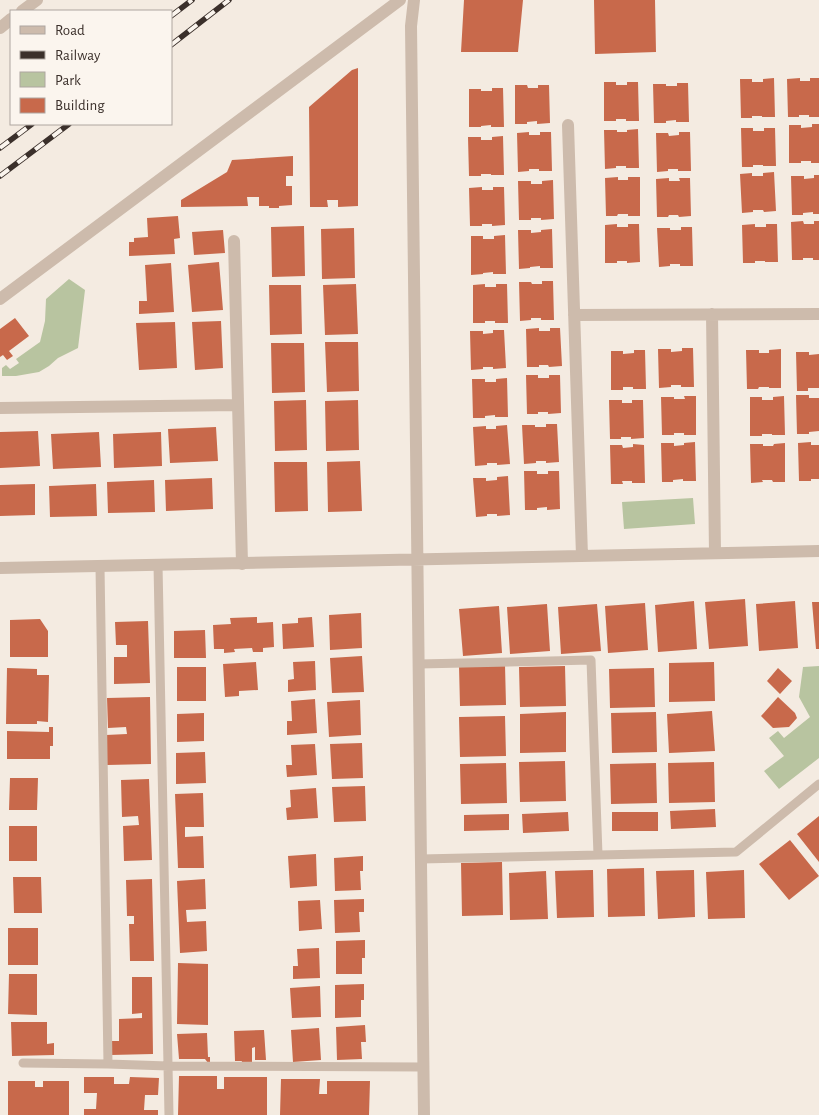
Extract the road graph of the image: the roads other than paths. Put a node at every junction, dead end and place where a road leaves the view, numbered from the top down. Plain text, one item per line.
1 (37, 0) edge
2 (400, 0) edge
3 (414, 0) edge
4 (23, 10) edge
5 (568, 125) dead end
6 (234, 242) dead end
7 (0, 299) edge
8 (712, 314) junction
9 (819, 314) edge
10 (574, 315) junction
11 (238, 405) junction
12 (0, 408) edge
13 (819, 551) edge
14 (716, 553) junction
15 (582, 556) junction
16 (418, 560) junction
17 (242, 564) junction
18 (158, 565) junction
19 (100, 567) junction
20 (0, 568) edge
21 (419, 664) junction
22 (819, 784) edge
23 (598, 855) junction
24 (421, 859) junction
25 (23, 1063) dead end
26 (108, 1064) junction
27 (168, 1066) junction
28 (423, 1067) junction
29 (169, 1115) edge
30 (424, 1115) edge

1 - 4 street
2 - 7 street
3 - 16 street
5 - 10 street
6 - 11 street
8 - 9 street
8 - 10 street
8 - 14 street
10 - 15 street
11 - 12 street
11 - 17 street
13 - 14 street
14 - 15 street
15 - 16 street
16 - 17 street
16 - 21 street
17 - 18 street
18 - 19 street
18 - 27 lane
19 - 20 street
19 - 26 lane
21 - 23 lane
21 - 24 street
22 - 23 lane
23 - 24 lane
24 - 28 street
25 - 26 lane
26 - 27 lane
27 - 28 lane
27 - 29 lane
28 - 30 street

